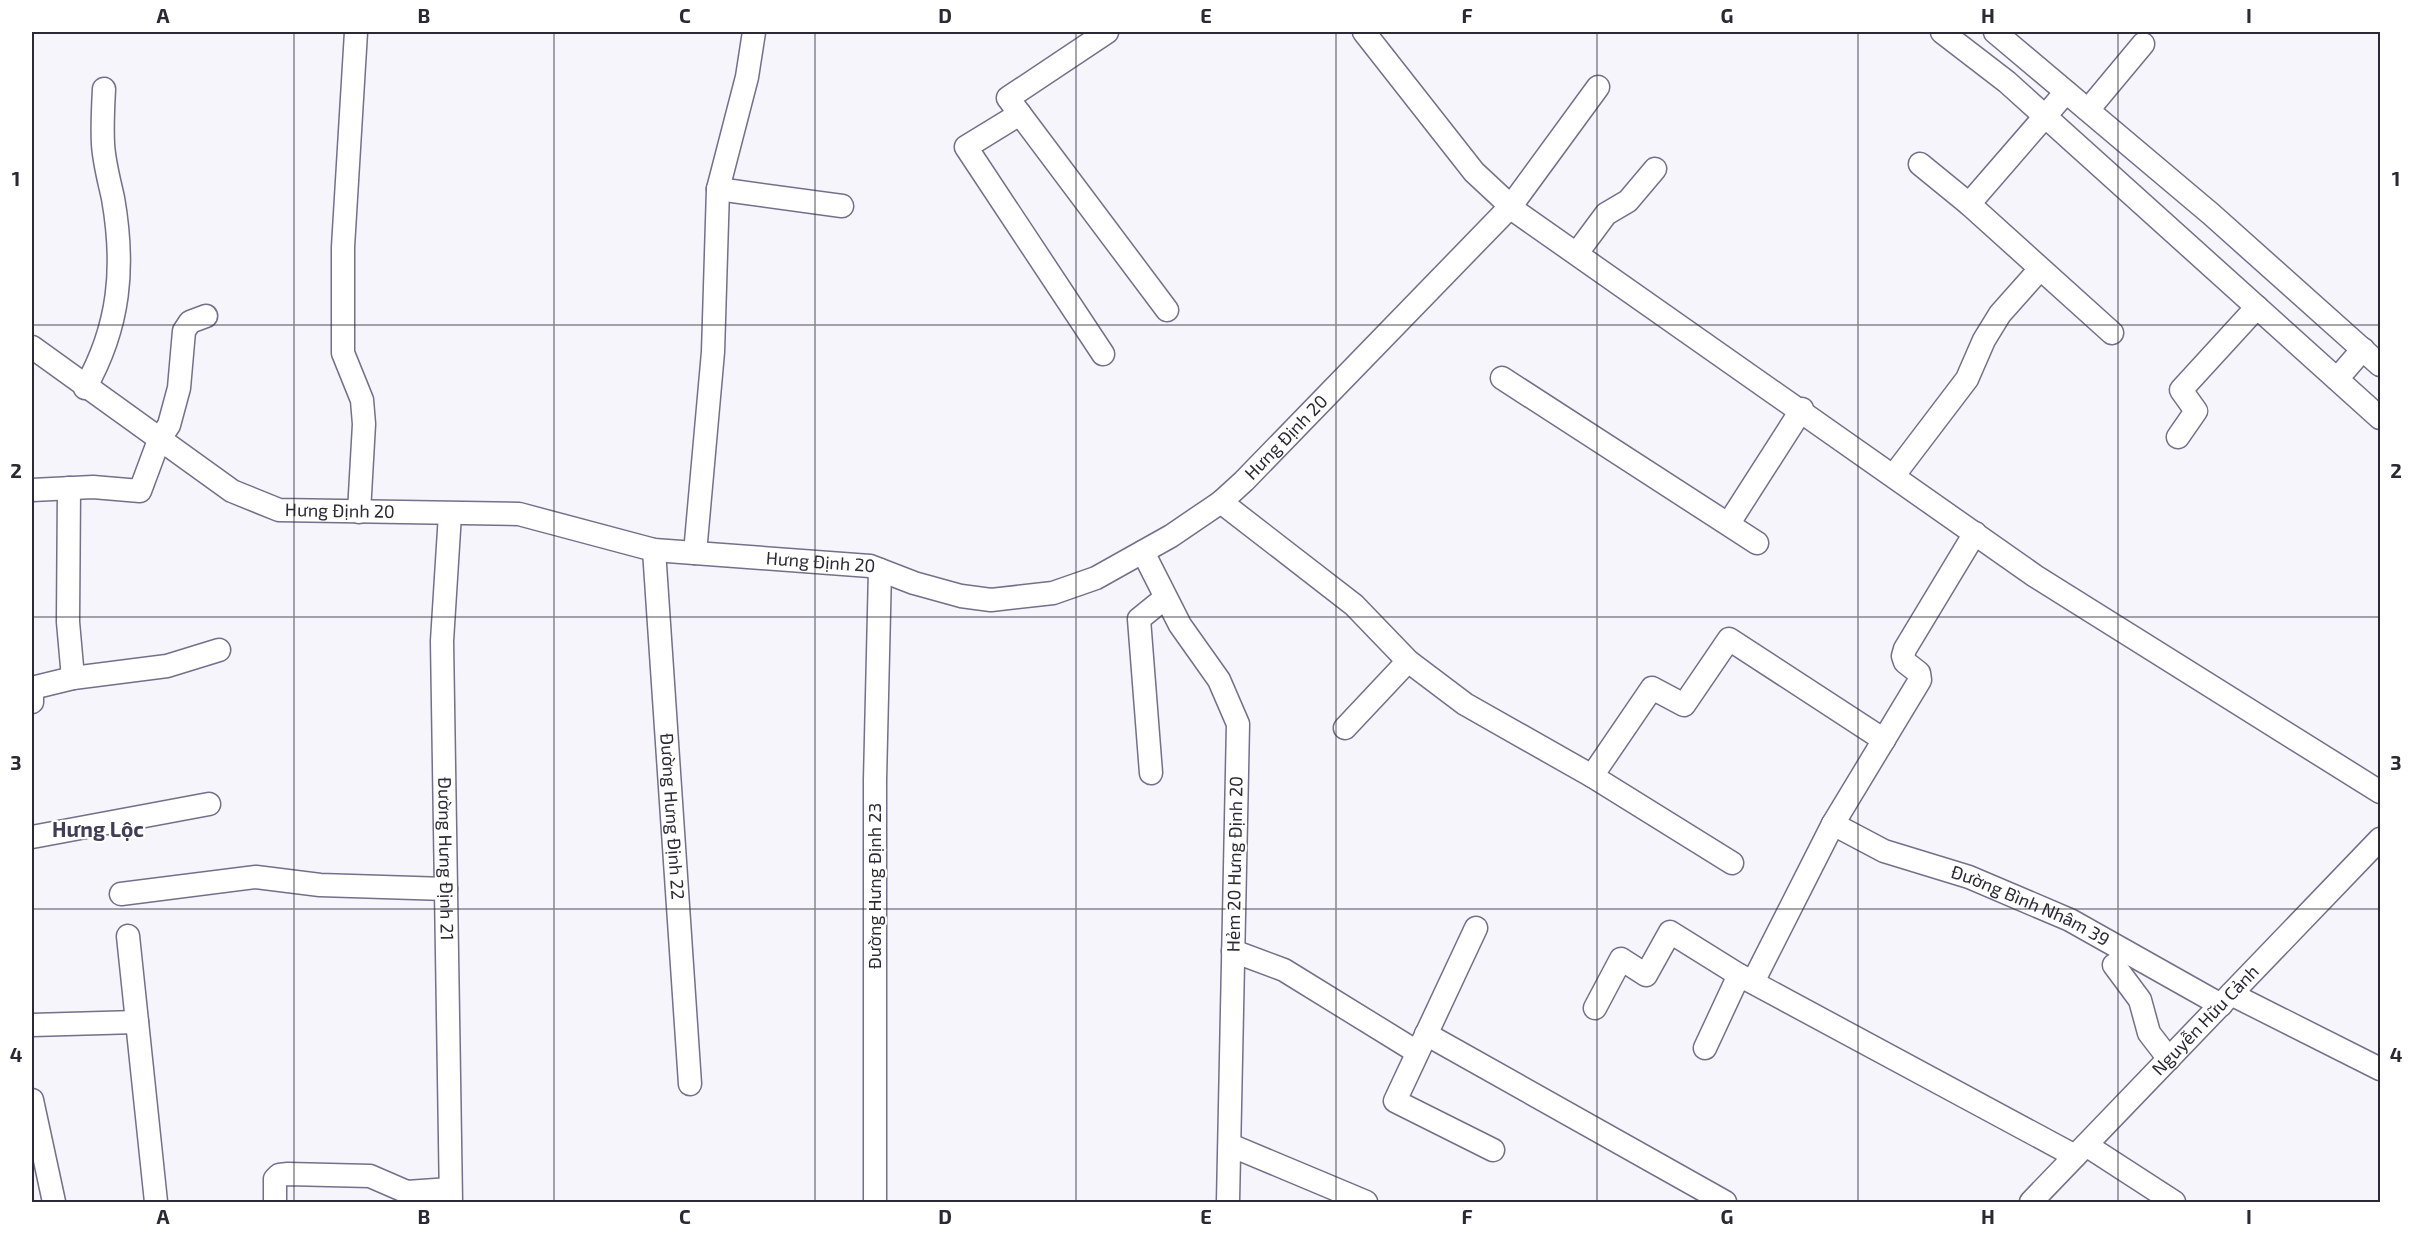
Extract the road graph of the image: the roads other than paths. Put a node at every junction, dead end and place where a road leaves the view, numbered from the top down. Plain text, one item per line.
1 (356, 32) edge
2 (754, 32) edge
3 (1107, 32) edge
4 (1364, 32) edge
5 (1942, 32) edge
6 (1995, 32) edge
7 (2143, 44) dead end
8 (1598, 87) dead end
9 (104, 89) dead end
10 (2066, 92) junction
11 (2088, 110) junction
12 (1020, 114) junction
13 (2046, 117) junction
14 (1920, 164) dead end
15 (1654, 169) dead end
16 (718, 189) junction
17 (1969, 204) junction
18 (842, 206) dead end
19 (1511, 206) junction
20 (2211, 214) junction
21 (2187, 243) junction
22 (1577, 253) junction
23 (2040, 269) junction
24 (2257, 307) junction
25 (1167, 310) dead end
26 (206, 316) dead end
27 (2112, 333) dead end
28 (32, 347) edge
29 (2363, 349) junction
30 (1103, 354) dead end
31 (2380, 365) edge
32 (1502, 378) dead end
33 (2337, 379) junction
34 (85, 388) junction
35 (1802, 410) junction
36 (2380, 418) edge
37 (2178, 437) dead end
38 (159, 440) junction
39 (1894, 475) junction
40 (69, 488) junction
41 (32, 490) edge
42 (1221, 502) junction
43 (359, 512) junction
44 (450, 514) junction
45 (1729, 523) junction
46 (1975, 533) junction
47 (1757, 543) dead end
48 (654, 550) junction
49 (1143, 552) junction
50 (695, 553) junction
51 (879, 570) junction
52 (1165, 598) junction
53 (219, 650) dead end
54 (1408, 661) junction
55 (73, 678) junction
56 (32, 702) edge
57 (1345, 728) dead end
58 (1884, 740) junction
59 (1151, 773) dead end
60 (1592, 776) junction
61 (2380, 792) edge
62 (209, 804) dead end
63 (1833, 824) junction
64 (32, 837) edge
65 (2380, 839) edge
66 (1732, 863) dead end
67 (446, 888) junction
68 (121, 894) dead end
69 (1476, 928) dead end
70 (128, 936) dead end
71 (1233, 951) junction
72 (2114, 965) dead end
73 (1746, 979) junction
74 (2226, 999) junction
75 (1595, 1008) dead end
76 (136, 1022) junction
77 (32, 1024) edge
78 (1422, 1043) junction
79 (1705, 1048) dead end
80 (2169, 1059) junction
81 (2380, 1069) edge
82 (690, 1084) dead end
83 (32, 1100) edge
84 (1230, 1146) junction
85 (1493, 1150) dead end
86 (2081, 1151) junction
87 (450, 1196) edge
88 (54, 1203) edge
89 (156, 1203) edge
90 (275, 1203) edge
91 (875, 1203) edge
92 (1228, 1203) edge
93 (1366, 1203) edge
94 (1725, 1203) edge
95 (2031, 1203) edge
96 (2174, 1203) edge

1 - 43 street
2 - 16 street
3 - 12 street
4 - 19 street
5 - 13 street
6 - 10 street
7 - 11 street
8 - 19 street, Hưng Định 20
9 - 34 street
10 - 11 street
10 - 13 street
11 - 20 street
12 - 25 street
12 - 30 street
13 - 17 street
13 - 21 street
14 - 17 street
15 - 22 street
16 - 18 street
16 - 50 street
17 - 23 street
19 - 22 street
19 - 42 street, Hưng Định 20
20 - 21 street
20 - 29 street
21 - 24 street
22 - 35 street
23 - 27 street
23 - 39 street
24 - 33 street
24 - 37 street
26 - 38 street
28 - 34 street, Hưng Định 20
29 - 31 street
29 - 33 street
32 - 45 street
33 - 36 street
34 - 38 street, Hưng Định 20
35 - 39 street
35 - 45 street
38 - 40 street
38 - 43 street, Hưng Định 20
39 - 46 street
40 - 41 street
40 - 55 street
42 - 49 street, Hưng Định 20
42 - 54 street
43 - 44 street, Hưng Định 20
44 - 48 street, Hưng Định 20
44 - 67 street, Đường Hưng Định 21
45 - 47 street
46 - 58 street
46 - 61 street
48 - 50 street, Hưng Định 20
48 - 82 street, Đường Hưng Định 22
49 - 51 street, Hưng Định 20
49 - 52 street, Hẻm 20 Hưng Định 20
50 - 51 street, Hưng Định 20
51 - 91 street, Đường Hưng Định 23
52 - 59 street
52 - 71 street, Hẻm 20 Hưng Định 20
53 - 55 street
54 - 57 street
54 - 60 street
55 - 56 street
58 - 60 street
58 - 63 street
60 - 66 street
62 - 64 street
63 - 73 street
63 - 74 street, Đường Bình Nhâm 39
65 - 74 street, Nguyễn Hữu Cảnh
67 - 68 street
67 - 87 street, Đường Hưng Định 21
69 - 78 street
70 - 76 street
71 - 78 street
71 - 84 street, Hẻm 20 Hưng Định 20
72 - 80 street
73 - 75 street
73 - 79 street
73 - 86 street
74 - 80 street, Nguyễn Hữu Cảnh
74 - 81 street, Đường Bình Nhâm 39
76 - 77 street
76 - 89 street
78 - 85 street
78 - 94 street
80 - 86 street, Nguyễn Hữu Cảnh
83 - 88 street
84 - 92 street, Hẻm 20 Hưng Định 20
84 - 93 street
86 - 95 street, Nguyễn Hữu Cảnh
86 - 96 street
87 - 90 street

